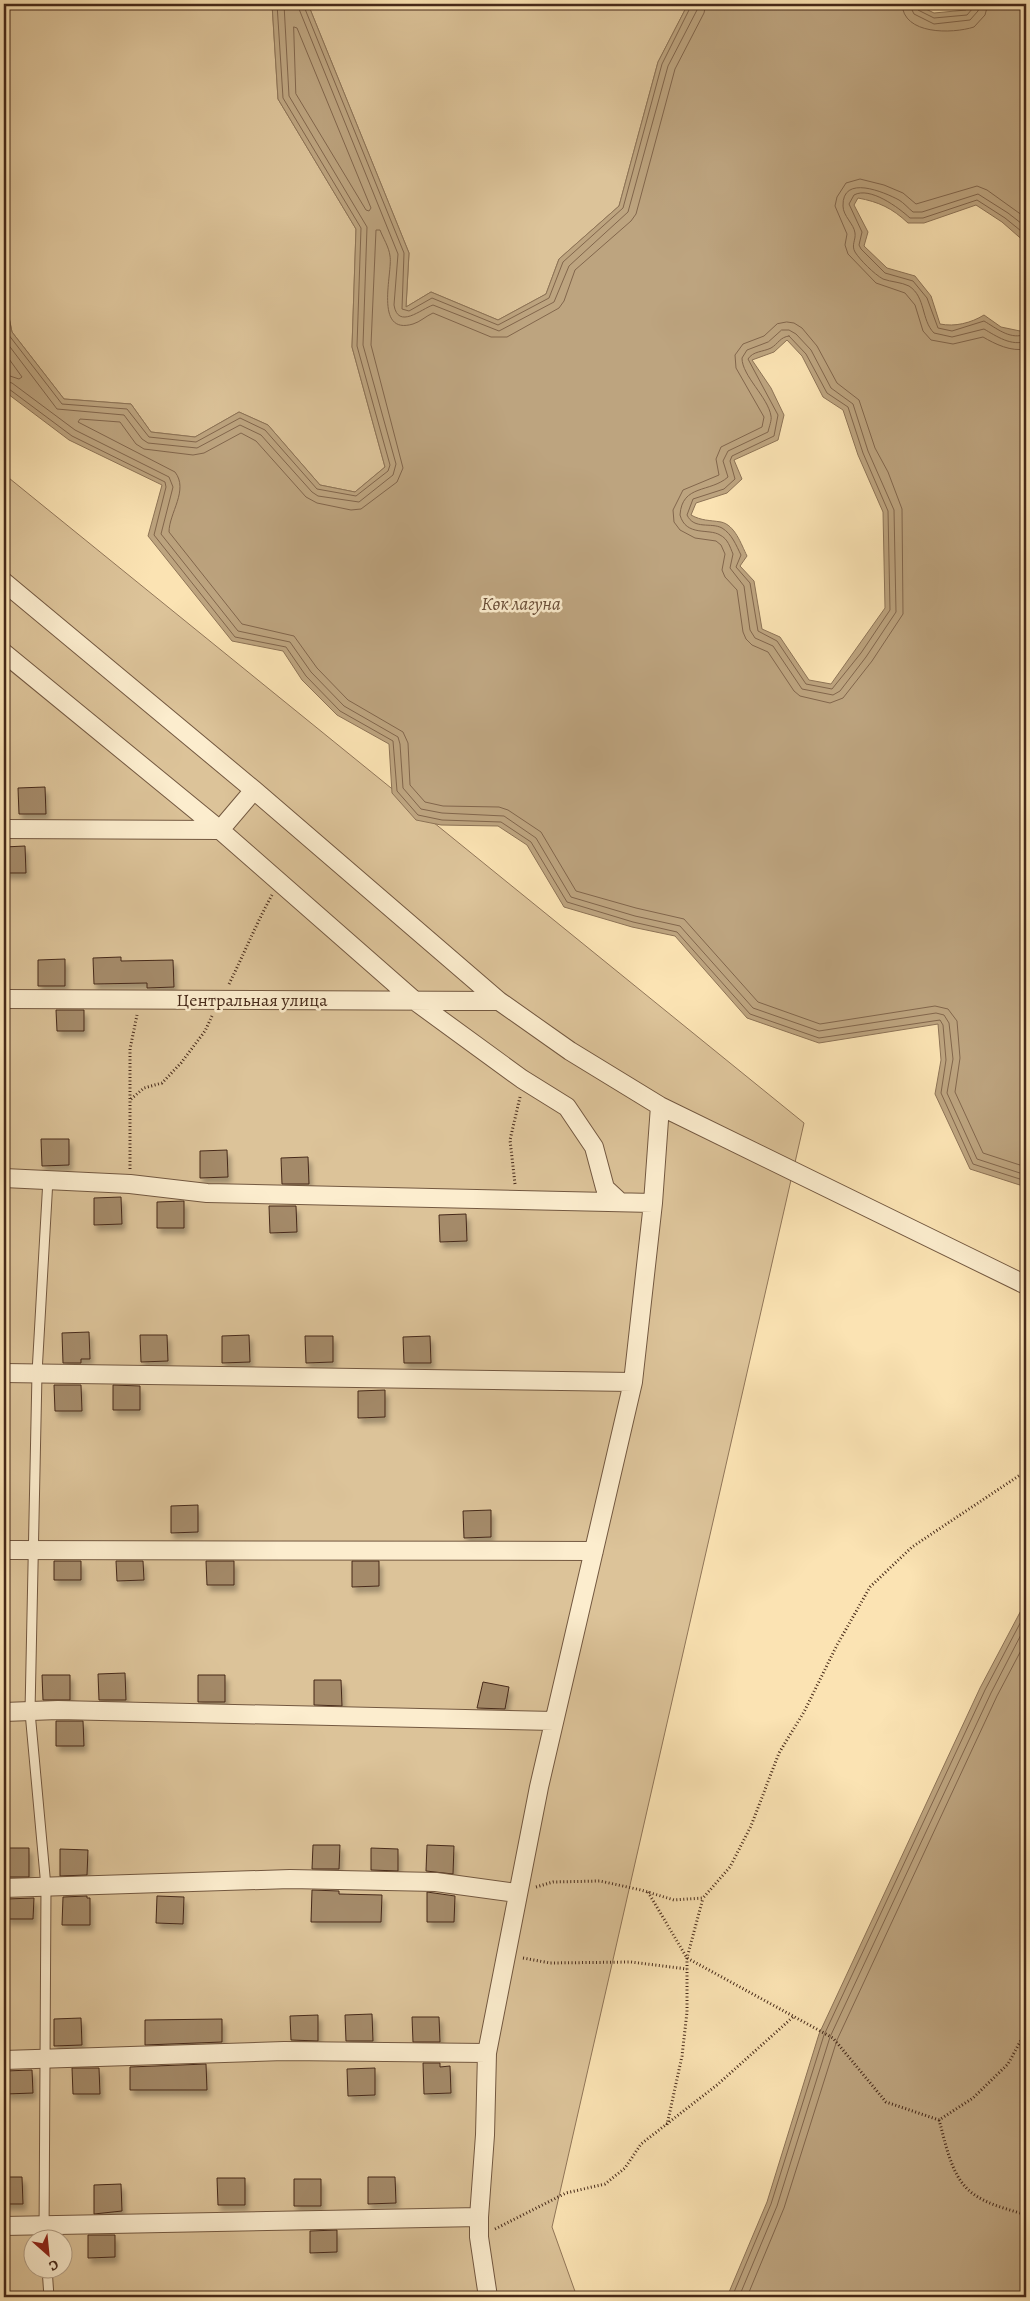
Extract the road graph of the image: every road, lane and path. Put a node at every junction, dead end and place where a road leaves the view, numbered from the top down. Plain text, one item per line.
1 (4, 582) edge
2 (7, 659) edge
3 (254, 790) junction
4 (4, 829) edge
5 (220, 830) junction
6 (4, 999) edge
7 (140, 1000) junction
8 (415, 1001) junction
9 (499, 1001) junction
10 (522, 1079) junction
11 (660, 1106) junction
12 (4, 1178) edge
13 (48, 1179) junction
14 (130, 1184) junction
15 (517, 1199) junction
16 (619, 1201) junction
17 (653, 1203) junction
18 (1026, 1285) edge
19 (4, 1373) edge
20 (37, 1373) junction
21 (633, 1382) junction
22 (1026, 1471) edge
23 (4, 1550) edge
24 (33, 1550) junction
25 (594, 1551) junction
26 (4, 1712) edge
27 (30, 1712) junction
28 (554, 1721) junction
29 (4, 1888) edge
30 (46, 1888) junction
31 (648, 1892) junction
32 (517, 1894) junction
33 (702, 1898) junction
34 (506, 1956) junction
35 (687, 1958) junction
36 (687, 1969) junction
37 (793, 2017) junction
38 (1026, 2031) edge
39 (487, 2053) junction
40 (4, 2060) edge
41 (46, 2060) junction
42 (939, 2120) junction
43 (667, 2125) junction
44 (1026, 2215) edge
45 (478, 2217) junction
46 (4, 2226) edge
47 (43, 2228) edge
48 (22, 2229) edge
49 (72, 2231) edge
50 (479, 2238) junction
51 (48, 2278) edge
52 (50, 2297) edge
53 (488, 2297) edge

1 - 3 street
2 - 5 street
3 - 5 street
3 - 9 street
4 - 5 street
5 - 8 street
6 - 7 street, Центральная улица
7 - 8 street, Центральная улица
7 - 14 path
8 - 9 street, Центральная улица
8 - 10 street
9 - 11 street
10 - 15 path
10 - 16 street
11 - 17 street
11 - 18 street
12 - 13 street
13 - 14 street
13 - 20 lane
14 - 15 street
15 - 16 street
16 - 17 street
17 - 21 street
19 - 20 street
20 - 21 street
20 - 24 lane
21 - 25 street
22 - 33 path
23 - 24 street
24 - 25 street
24 - 27 lane
25 - 28 street
26 - 27 street
27 - 28 street
27 - 30 lane
28 - 32 street
29 - 30 street
30 - 32 street
30 - 41 lane
31 - 32 path
31 - 33 path
31 - 35 path
32 - 34 street
33 - 35 path
34 - 36 path
34 - 39 street
35 - 36 path
35 - 37 path
36 - 43 path
37 - 42 path
37 - 43 path
38 - 42 path
39 - 41 street
39 - 45 street
40 - 41 street
41 - 47 lane
42 - 44 path
43 - 50 path
45 - 49 street
45 - 50 street
46 - 48 street
50 - 53 street
51 - 52 lane

